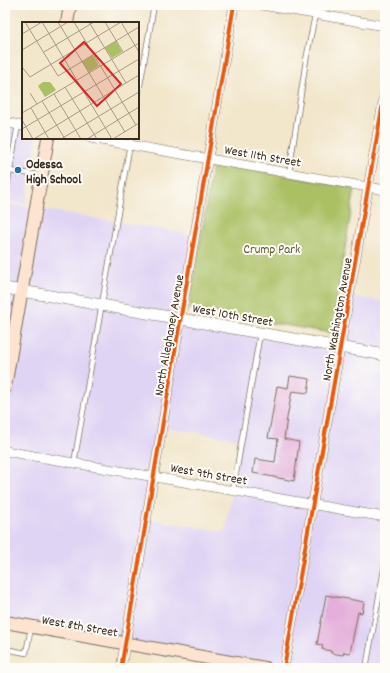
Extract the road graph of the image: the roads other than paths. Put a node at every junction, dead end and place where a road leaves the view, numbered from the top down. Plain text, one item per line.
1 (70, 5) edge
2 (154, 5) edge
3 (234, 5) edge
4 (262, 5) edge
5 (316, 10) edge
6 (67, 22) edge
7 (385, 26) edge
8 (385, 91) edge
9 (139, 92) edge
10 (5, 122) edge
11 (20, 125) edge
12 (48, 139) edge
13 (100, 139) edge
14 (131, 142) edge
15 (208, 159) junction
16 (10, 171) junction
17 (289, 173) junction
18 (41, 176) junction
19 (5, 186) edge
20 (368, 187) junction
21 (385, 190) edge
22 (5, 288) edge
23 (22, 291) junction
24 (102, 305) junction
25 (181, 319) junction
26 (260, 333) junction
27 (341, 347) junction
28 (385, 355) edge
29 (5, 387) edge
30 (5, 451) edge
31 (74, 463) junction
32 (154, 477) junction
33 (233, 490) junction
34 (314, 504) junction
35 (385, 517) edge
36 (385, 564) edge
37 (5, 622) edge
38 (31, 627) junction
39 (125, 643) junction
40 (5, 649) edge
41 (121, 668) edge
42 (265, 668) edge
43 (284, 668) edge
44 (366, 668) edge

1 - 6 main road
2 - 9 lane
3 - 15 street, North Alleghaney Avenue
4 - 5 street
5 - 7 street
5 - 17 lane
8 - 20 street, North Washington Avenue
10 - 11 street
11 - 16 lane
12 - 18 main road
13 - 14 street, West 11th Street
14 - 15 street, West 11th Street
14 - 24 lane
15 - 17 street, West 11th Street
15 - 25 street, North Alleghaney Avenue
16 - 18 lane
16 - 19 lane
17 - 20 street, West 11th Street
18 - 23 main road
20 - 21 street, West 11th Street
20 - 27 street, North Washington Avenue
22 - 23 street, West 10th Street
23 - 24 street, West 10th Street
23 - 29 main road
24 - 25 street, West 10th Street
24 - 31 lane
25 - 26 street, West 10th Street
25 - 32 street, North Alleghaney Avenue
26 - 27 street, West 10th Street
26 - 33 lane
27 - 28 street, West 10th Street
27 - 34 street, North Washington Avenue
30 - 31 street, West 9th Street
31 - 32 street, West 9th Street
32 - 33 street, West 9th Street
32 - 39 street, North Alleghaney Avenue
33 - 34 street, West 9th Street
34 - 35 street, West 9th Street
34 - 43 street, North Washington Avenue
36 - 44 lane
37 - 38 main road, West 8th Street
38 - 39 main road, West 8th Street
38 - 40 lane
39 - 41 street, North Alleghaney Avenue
39 - 42 main road, West 8th Street

